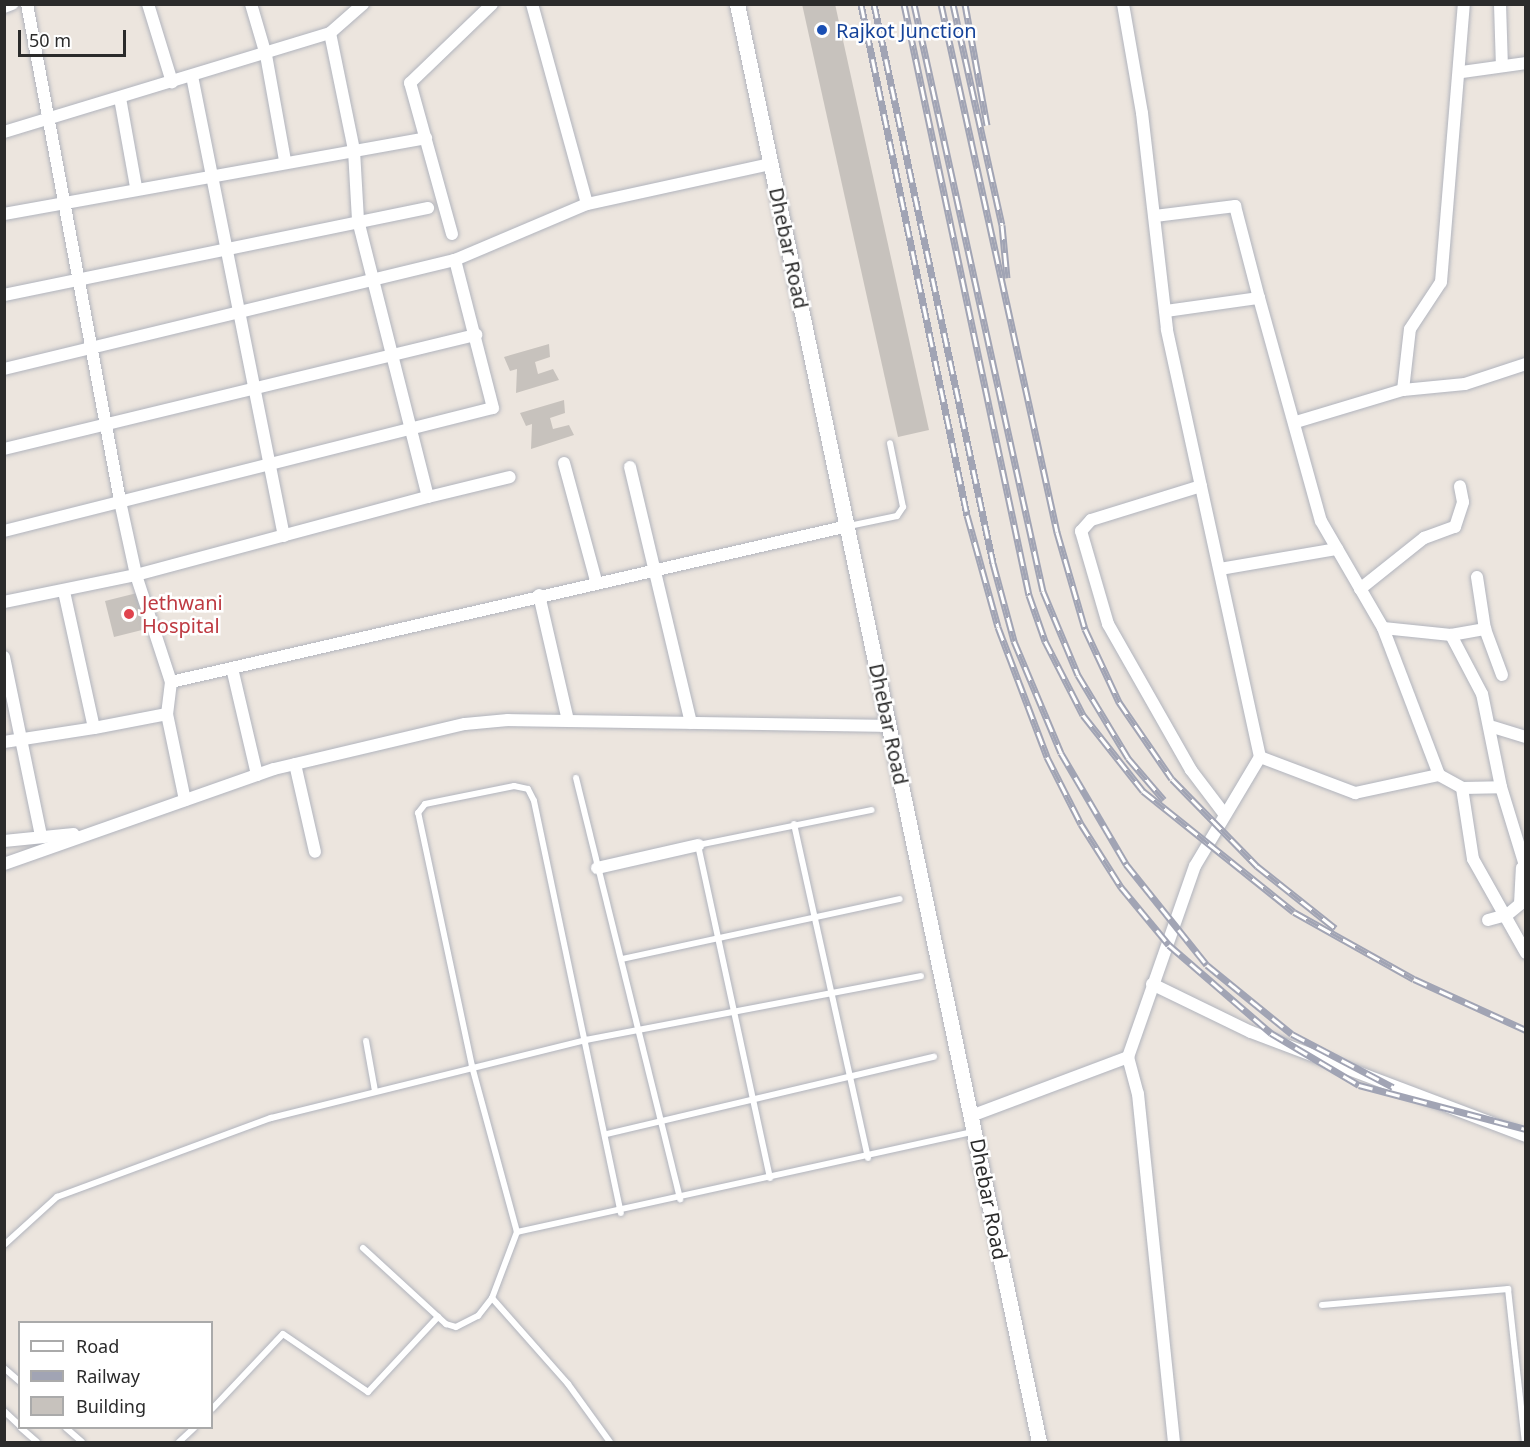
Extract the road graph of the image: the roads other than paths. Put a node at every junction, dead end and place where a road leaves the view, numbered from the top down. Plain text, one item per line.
1 (12, 4) edge
2 (27, 4) edge
3 (148, 4) edge
4 (251, 4) edge
5 (492, 4) edge
6 (532, 4) edge
7 (737, 4) edge
8 (1123, 4) edge
9 (1464, 4) edge
10 (1500, 4) edge
11 (359, 6) edge
12 (4, 7) edge
13 (330, 33) junction
14 (267, 55) junction
15 (1526, 63) edge
16 (1502, 66) junction
17 (1462, 72) junction
18 (192, 76) junction
19 (172, 82) junction
20 (120, 98) junction
21 (48, 118) junction
22 (4, 132) edge
23 (426, 138) junction
24 (354, 150) junction
25 (285, 161) junction
26 (771, 164) junction
27 (209, 173) junction
28 (136, 187) junction
29 (64, 202) junction
30 (586, 204) junction
31 (428, 208) dead end
32 (4, 214) edge
33 (1155, 216) junction
34 (358, 220) junction
35 (452, 234) dead end
36 (224, 246) junction
37 (455, 260) junction
38 (372, 279) junction
39 (79, 282) junction
40 (4, 295) edge
41 (1259, 298) junction
42 (1166, 311) junction
43 (238, 312) junction
44 (476, 335) junction
45 (92, 350) junction
46 (394, 357) junction
47 (1526, 364) edge
48 (4, 369) edge
49 (1403, 390) junction
50 (253, 393) junction
51 (1296, 422) junction
52 (106, 426) junction
53 (410, 429) junction
54 (890, 443) dead end
55 (4, 449) edge
56 (564, 463) dead end
57 (268, 466) junction
58 (630, 467) dead end
59 (510, 477) dead end
60 (1202, 486) junction
61 (1460, 486) dead end
62 (428, 497) junction
63 (121, 506) junction
64 (848, 526) junction
65 (4, 531) edge
66 (284, 536) junction
67 (1337, 549) junction
68 (653, 568) junction
69 (1220, 569) junction
70 (136, 575) junction
71 (1477, 577) dead end
72 (596, 581) junction
73 (1360, 589) junction
74 (64, 591) junction
75 (539, 595) junction
76 (4, 602) edge
77 (1383, 628) junction
78 (1485, 628) junction
79 (1451, 635) junction
80 (4, 657) edge
81 (232, 668) junction
82 (1502, 675) dead end
83 (171, 682) junction
84 (167, 714) junction
85 (568, 721) junction
86 (691, 723) junction
87 (887, 726) junction
88 (1492, 727) junction
89 (94, 728) junction
90 (1526, 737) edge
91 (22, 739) junction
92 (4, 742) edge
93 (1260, 757) junction
94 (295, 764) junction
95 (257, 775) junction
96 (1438, 775) junction
97 (576, 778) dead end
98 (1502, 787) junction
99 (1462, 788) junction
100 (185, 800) junction
101 (872, 810) dead end
102 (1225, 815) junction
103 (794, 825) junction
104 (91, 833) junction
105 (41, 837) junction
106 (4, 841) edge
107 (698, 845) junction
108 (315, 852) dead end
109 (4, 864) edge
110 (597, 868) junction
111 (1524, 868) edge
112 (900, 899) dead end
113 (814, 915) junction
114 (1507, 915) junction
115 (1488, 920) dead end
116 (717, 936) junction
117 (1526, 952) edge
118 (622, 959) junction
119 (921, 976) dead end
120 (1152, 984) junction
121 (830, 993) junction
122 (736, 1013) junction
123 (640, 1034) junction
124 (586, 1040) junction
125 (366, 1041) dead end
126 (934, 1057) dead end
127 (1128, 1057) junction
128 (472, 1066) junction
129 (852, 1075) junction
130 (375, 1091) junction
131 (756, 1099) junction
132 (971, 1116) junction
133 (661, 1121) junction
134 (976, 1131) junction
135 (607, 1134) junction
136 (1526, 1136) edge
137 (868, 1158) junction
138 (770, 1178) junction
139 (680, 1199) junction
140 (621, 1213) junction
141 (517, 1232) junction
142 (4, 1245) edge
143 (363, 1248) dead end
144 (492, 1298) junction
145 (1322, 1305) dead end
146 (438, 1317) junction
147 (4, 1368) edge
148 (18, 1380) edge
149 (213, 1408) edge
150 (4, 1411) edge
151 (18, 1425) edge
152 (22, 1429) edge
153 (67, 1429) edge
154 (193, 1429) edge
155 (37, 1443) edge
156 (82, 1443) edge
157 (179, 1443) edge
158 (610, 1443) edge
159 (1039, 1443) edge
160 (1174, 1443) edge
161 (1525, 1443) edge

1 - 12 street
2 - 21 street
3 - 19 street
4 - 14 street
5 - 23 street
6 - 30 street
7 - 26 street, Dhebar Road
8 - 33 street
9 - 17 street
10 - 16 street
11 - 13 street
13 - 14 street
13 - 24 street
14 - 18 street
14 - 25 street
15 - 16 street
16 - 17 street
17 - 49 street
18 - 19 street
18 - 27 street
19 - 20 street
20 - 21 street
20 - 28 street
21 - 22 street
21 - 29 street
23 - 24 street
23 - 35 street
24 - 25 street
24 - 34 street
25 - 27 street
26 - 30 street
26 - 64 street, Dhebar Road
27 - 28 street
27 - 36 street
28 - 29 street
29 - 32 street
29 - 39 street
30 - 37 street
31 - 34 street
33 - 41 street
33 - 42 street
34 - 36 street
34 - 38 street
36 - 39 street
36 - 43 street
37 - 38 street
37 - 44 street
38 - 43 street
38 - 46 street
39 - 40 street
39 - 45 street
41 - 42 street
41 - 51 street
42 - 60 street
43 - 45 street
43 - 50 street
44 - 46 street
44 - 53 street
45 - 48 street
45 - 52 street
46 - 50 street
46 - 53 street
47 - 49 street
49 - 51 street
50 - 52 street
50 - 57 street
51 - 67 street
52 - 55 street
52 - 63 street
53 - 57 street
53 - 62 street
54 - 64 lane
56 - 72 street
57 - 63 street
57 - 66 street
58 - 68 street
59 - 62 street
60 - 69 street
60 - 102 street
61 - 73 street
62 - 66 street
63 - 65 street
63 - 70 street
64 - 68 street
64 - 87 street, Dhebar Road
66 - 70 street
67 - 69 street
67 - 73 street
68 - 72 street
68 - 86 street
69 - 93 street
70 - 74 street
70 - 83 street
71 - 78 street
72 - 75 street
73 - 77 street
74 - 76 street
74 - 89 street
75 - 81 street
75 - 85 street
77 - 79 street
77 - 96 street
78 - 79 street
78 - 82 street
79 - 88 street
80 - 91 street
81 - 83 street
81 - 95 street
83 - 84 street
84 - 89 street
84 - 100 street
85 - 86 street
85 - 94 street
86 - 87 street
87 - 132 street, Dhebar Road
88 - 90 street
88 - 98 street
89 - 91 street
91 - 92 street
91 - 105 street
93 - 96 street
93 - 102 street
94 - 95 street
94 - 108 street
95 - 100 street
96 - 99 street
97 - 110 lane
98 - 99 street
98 - 111 street
99 - 114 street
100 - 104 street
101 - 103 lane
102 - 120 street
103 - 107 lane
103 - 113 lane
104 - 105 street
104 - 109 street
105 - 106 street
107 - 110 street
107 - 116 lane
110 - 118 lane
111 - 114 street
112 - 113 lane
113 - 116 lane
113 - 121 lane
114 - 115 street
114 - 117 street
116 - 118 lane
116 - 122 lane
118 - 123 lane
119 - 121 lane
120 - 127 street
120 - 136 street
121 - 122 lane
121 - 129 lane
122 - 123 lane
122 - 131 lane
123 - 124 lane
123 - 133 lane
124 - 128 lane
124 - 128 lane
124 - 135 lane
125 - 130 lane
126 - 129 lane
127 - 132 street
127 - 160 street
128 - 130 lane
128 - 141 lane
129 - 131 lane
129 - 137 lane
130 - 142 lane
131 - 133 lane
131 - 138 lane
132 - 134 street, Dhebar Road
133 - 135 lane
133 - 139 lane
134 - 137 lane
134 - 159 street, Dhebar Road
135 - 140 lane
137 - 138 lane
138 - 139 lane
139 - 140 lane
140 - 141 lane
141 - 144 lane
143 - 146 lane
144 - 146 lane
144 - 158 lane
145 - 161 lane
146 - 149 lane
147 - 148 lane
150 - 151 lane
152 - 155 lane
153 - 156 lane
154 - 157 lane

